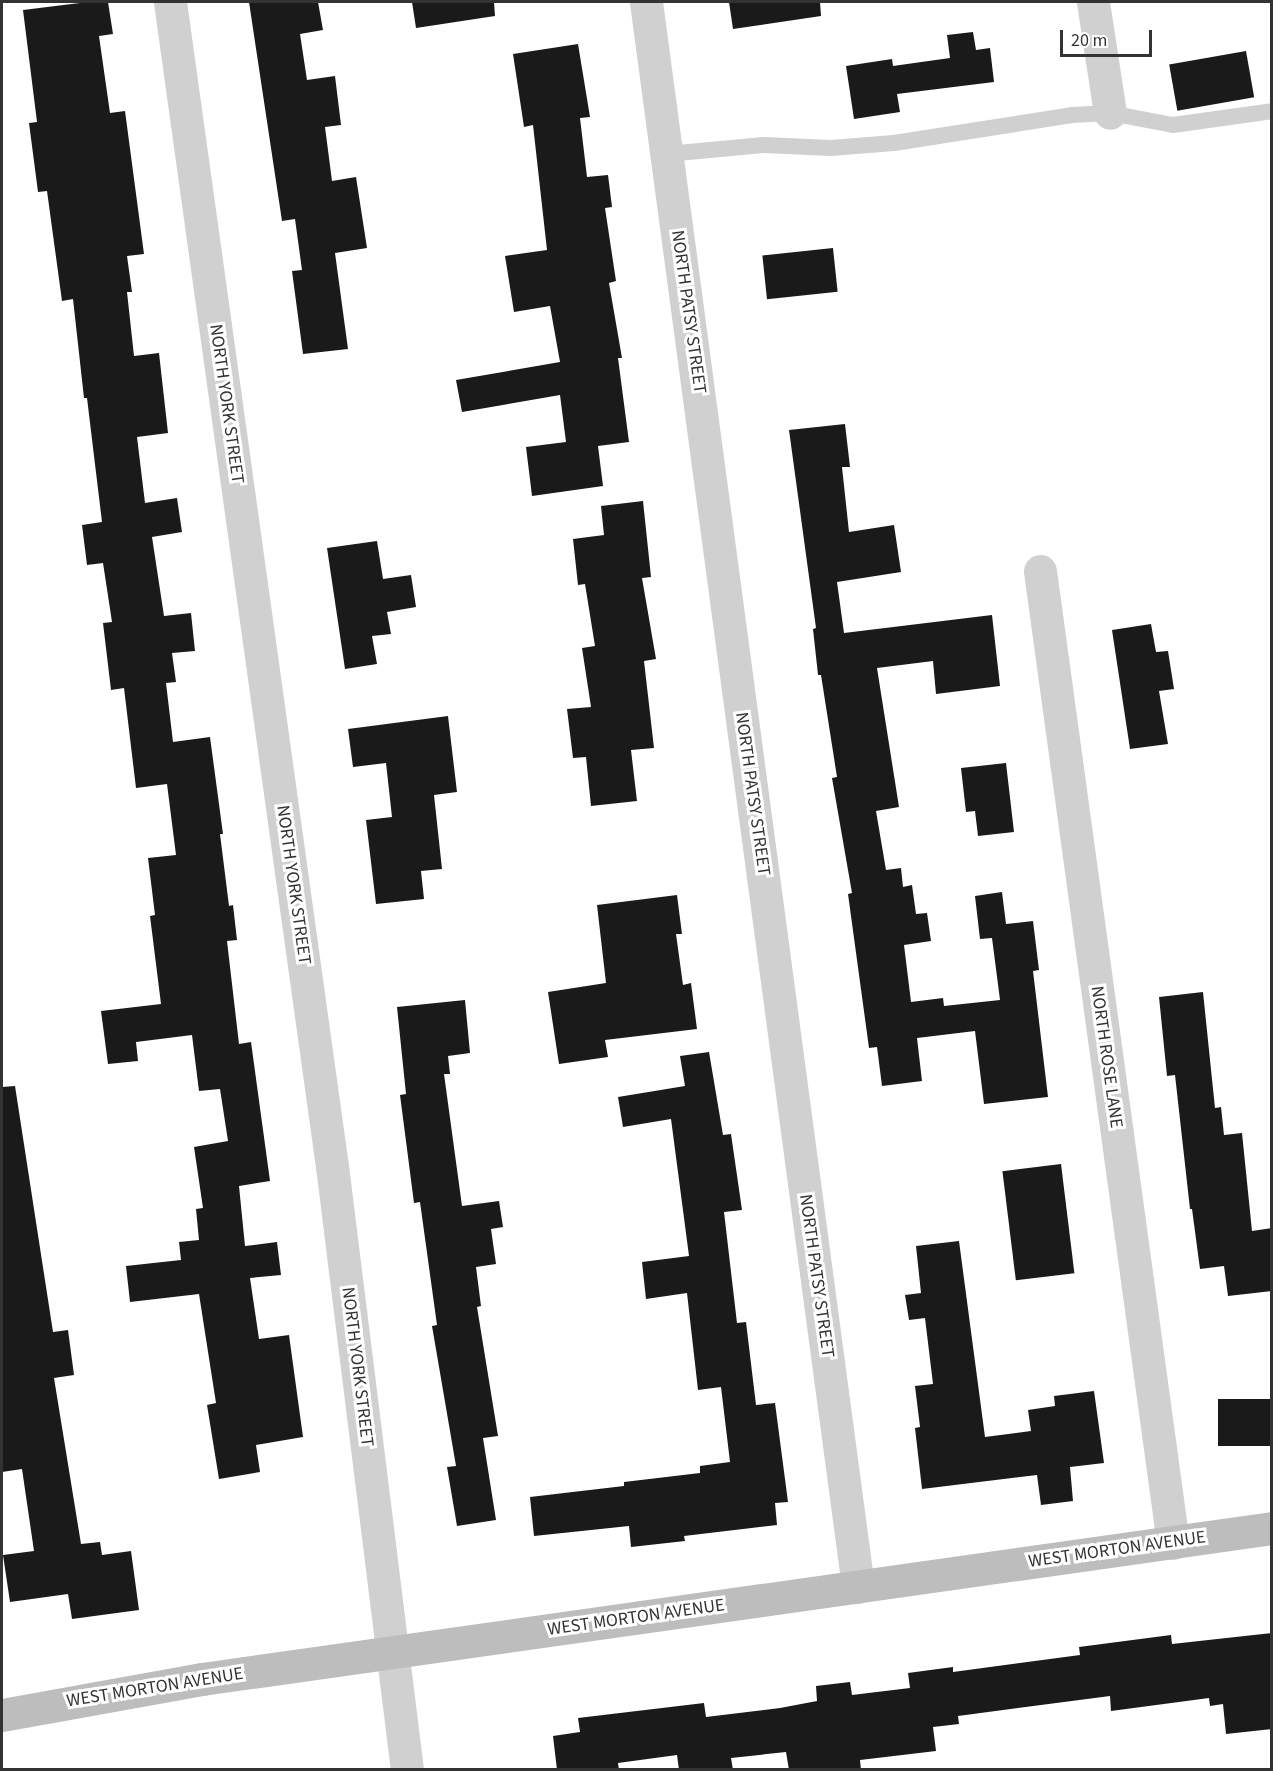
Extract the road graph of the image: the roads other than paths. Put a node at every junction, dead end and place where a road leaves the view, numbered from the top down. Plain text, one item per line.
1 (170, 2) edge
2 (646, 2) edge
3 (1093, 2) edge
4 (1272, 111) edge
5 (1110, 113) junction
6 (667, 154) junction
7 (1040, 571) dead end
8 (1272, 1528) edge
9 (1173, 1543) junction
10 (858, 1587) junction
11 (394, 1652) junction
12 (2, 1715) edge
13 (407, 1770) edge

1 - 11 street, NORTH YORK STREET
2 - 6 street, NORTH PATSY STREET
3 - 5 street
4 - 5 lane
5 - 6 lane
6 - 10 street, NORTH PATSY STREET
7 - 9 street, NORTH ROSE LANE
8 - 9 main road, WEST MORTON AVENUE
9 - 10 main road, WEST MORTON AVENUE
10 - 11 main road, WEST MORTON AVENUE
11 - 12 main road, WEST MORTON AVENUE
11 - 13 street, NORTH YORK STREET

